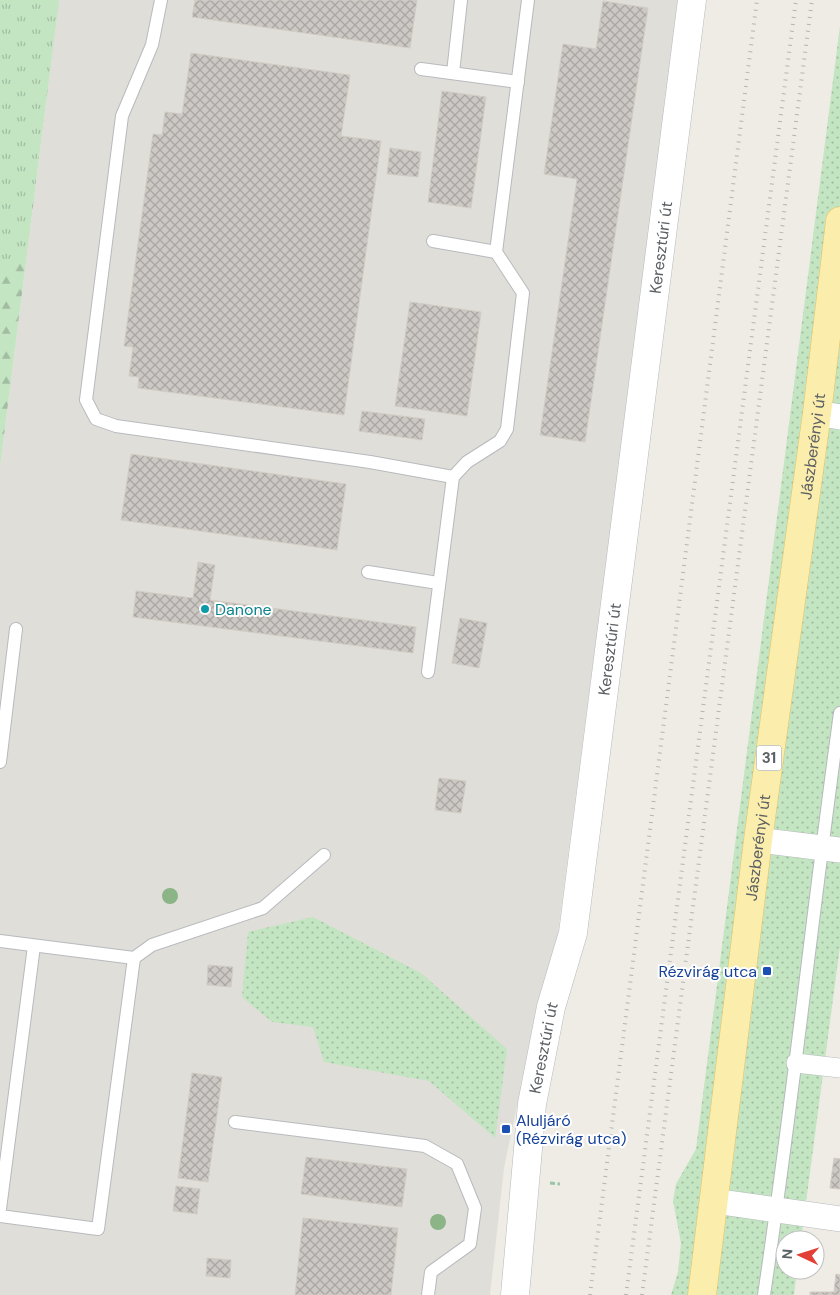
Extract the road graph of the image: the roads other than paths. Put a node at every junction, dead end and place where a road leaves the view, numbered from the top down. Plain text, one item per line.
1 (160, 0) edge
2 (461, 0) edge
3 (528, 0) edge
4 (692, 0) edge
5 (421, 69) dead end
6 (453, 73) junction
7 (518, 82) junction
8 (840, 221) edge
9 (433, 242) dead end
10 (496, 252) junction
11 (828, 415) edge
12 (452, 477) junction
13 (368, 572) dead end
14 (438, 583) junction
15 (16, 629) dead end
16 (428, 672) dead end
17 (840, 713) edge
18 (0, 762) edge
19 (758, 840) junction
20 (831, 849) edge
21 (324, 854) dead end
22 (0, 941) edge
23 (34, 946) junction
24 (134, 958) junction
25 (796, 1063) junction
26 (840, 1068) edge
27 (234, 1122) dead end
28 (714, 1201) junction
29 (0, 1209) edge
30 (777, 1210) junction
31 (0, 1216) edge
32 (840, 1219) edge
33 (428, 1295) edge
34 (515, 1295) edge
35 (702, 1295) edge
36 (764, 1295) edge

1 - 12 lane
2 - 6 lane
3 - 7 lane
4 - 34 main road, Keresztúri út
5 - 6 lane
6 - 7 lane
7 - 10 lane
8 - 11 main road, Jászberényi út / 31
9 - 10 lane
10 - 12 lane
11 - 19 main road, Jászberényi út / 31
12 - 14 lane
13 - 14 lane
14 - 16 lane
15 - 18 lane
17 - 20 lane
19 - 20 street
19 - 28 main road, Jászberényi út / 31
20 - 25 lane
21 - 24 lane
22 - 23 lane
23 - 24 lane
23 - 29 lane
24 - 31 lane
25 - 26 street
25 - 30 lane
27 - 33 lane
28 - 30 street
28 - 35 main road, Jászberényi út / 31
30 - 32 street
30 - 36 lane

